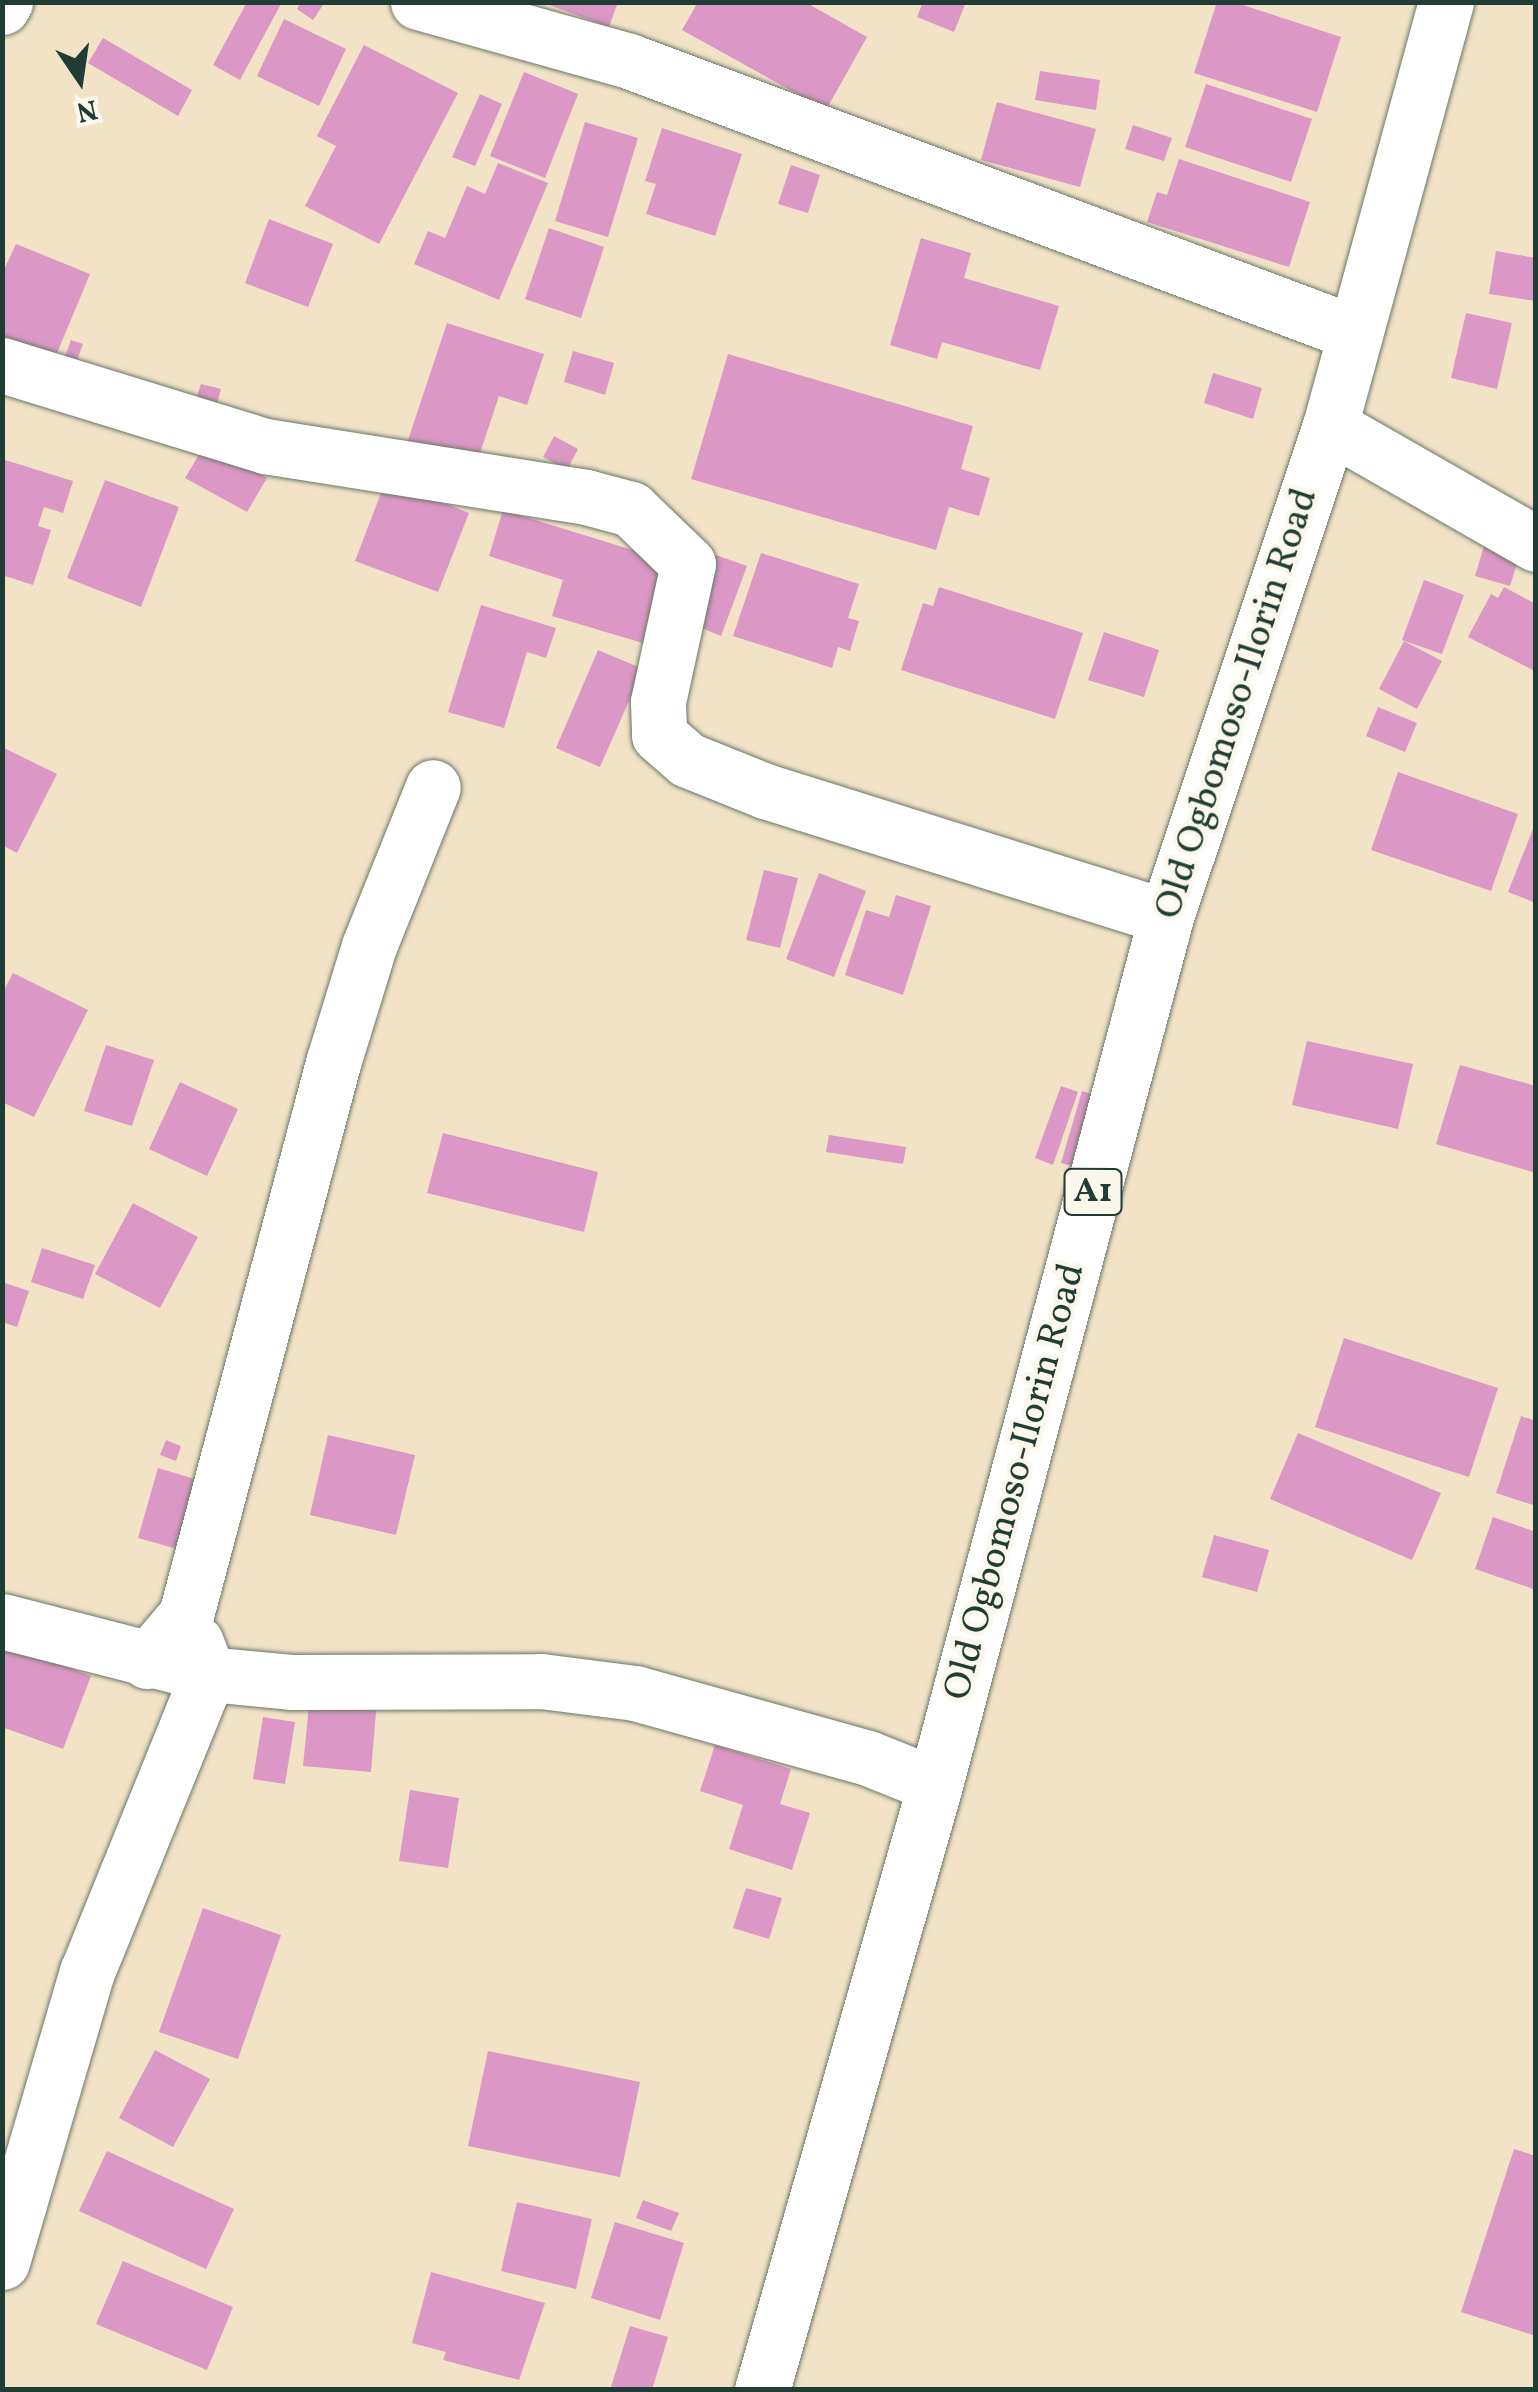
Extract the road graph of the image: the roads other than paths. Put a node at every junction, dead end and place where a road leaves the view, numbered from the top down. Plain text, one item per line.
1 (418, 2) edge
2 (1446, 2) edge
3 (1356, 333) junction
4 (2, 365) edge
5 (1330, 426) junction
6 (1536, 544) edge
7 (433, 787) dead end
8 (1166, 917) junction
9 (186, 1616) junction
10 (2, 1622) edge
11 (147, 1661) junction
12 (208, 1674) junction
13 (935, 1785) junction
14 (2, 2262) edge
15 (762, 2390) edge

1 - 3 main road
2 - 3 main road, Old Ogbomoso-Ilorin Road / A1
3 - 5 main road, Old Ogbomoso-Ilorin Road / A1
4 - 8 main road
5 - 6 main road
5 - 8 main road, Old Ogbomoso-Ilorin Road / A1
7 - 9 main road
8 - 13 main road, Old Ogbomoso-Ilorin Road / A1
9 - 11 main road
9 - 12 main road
10 - 11 main road
11 - 12 main road
12 - 13 main road
12 - 14 main road
13 - 15 main road, Old Ogbomoso-Ilorin Road / A1

